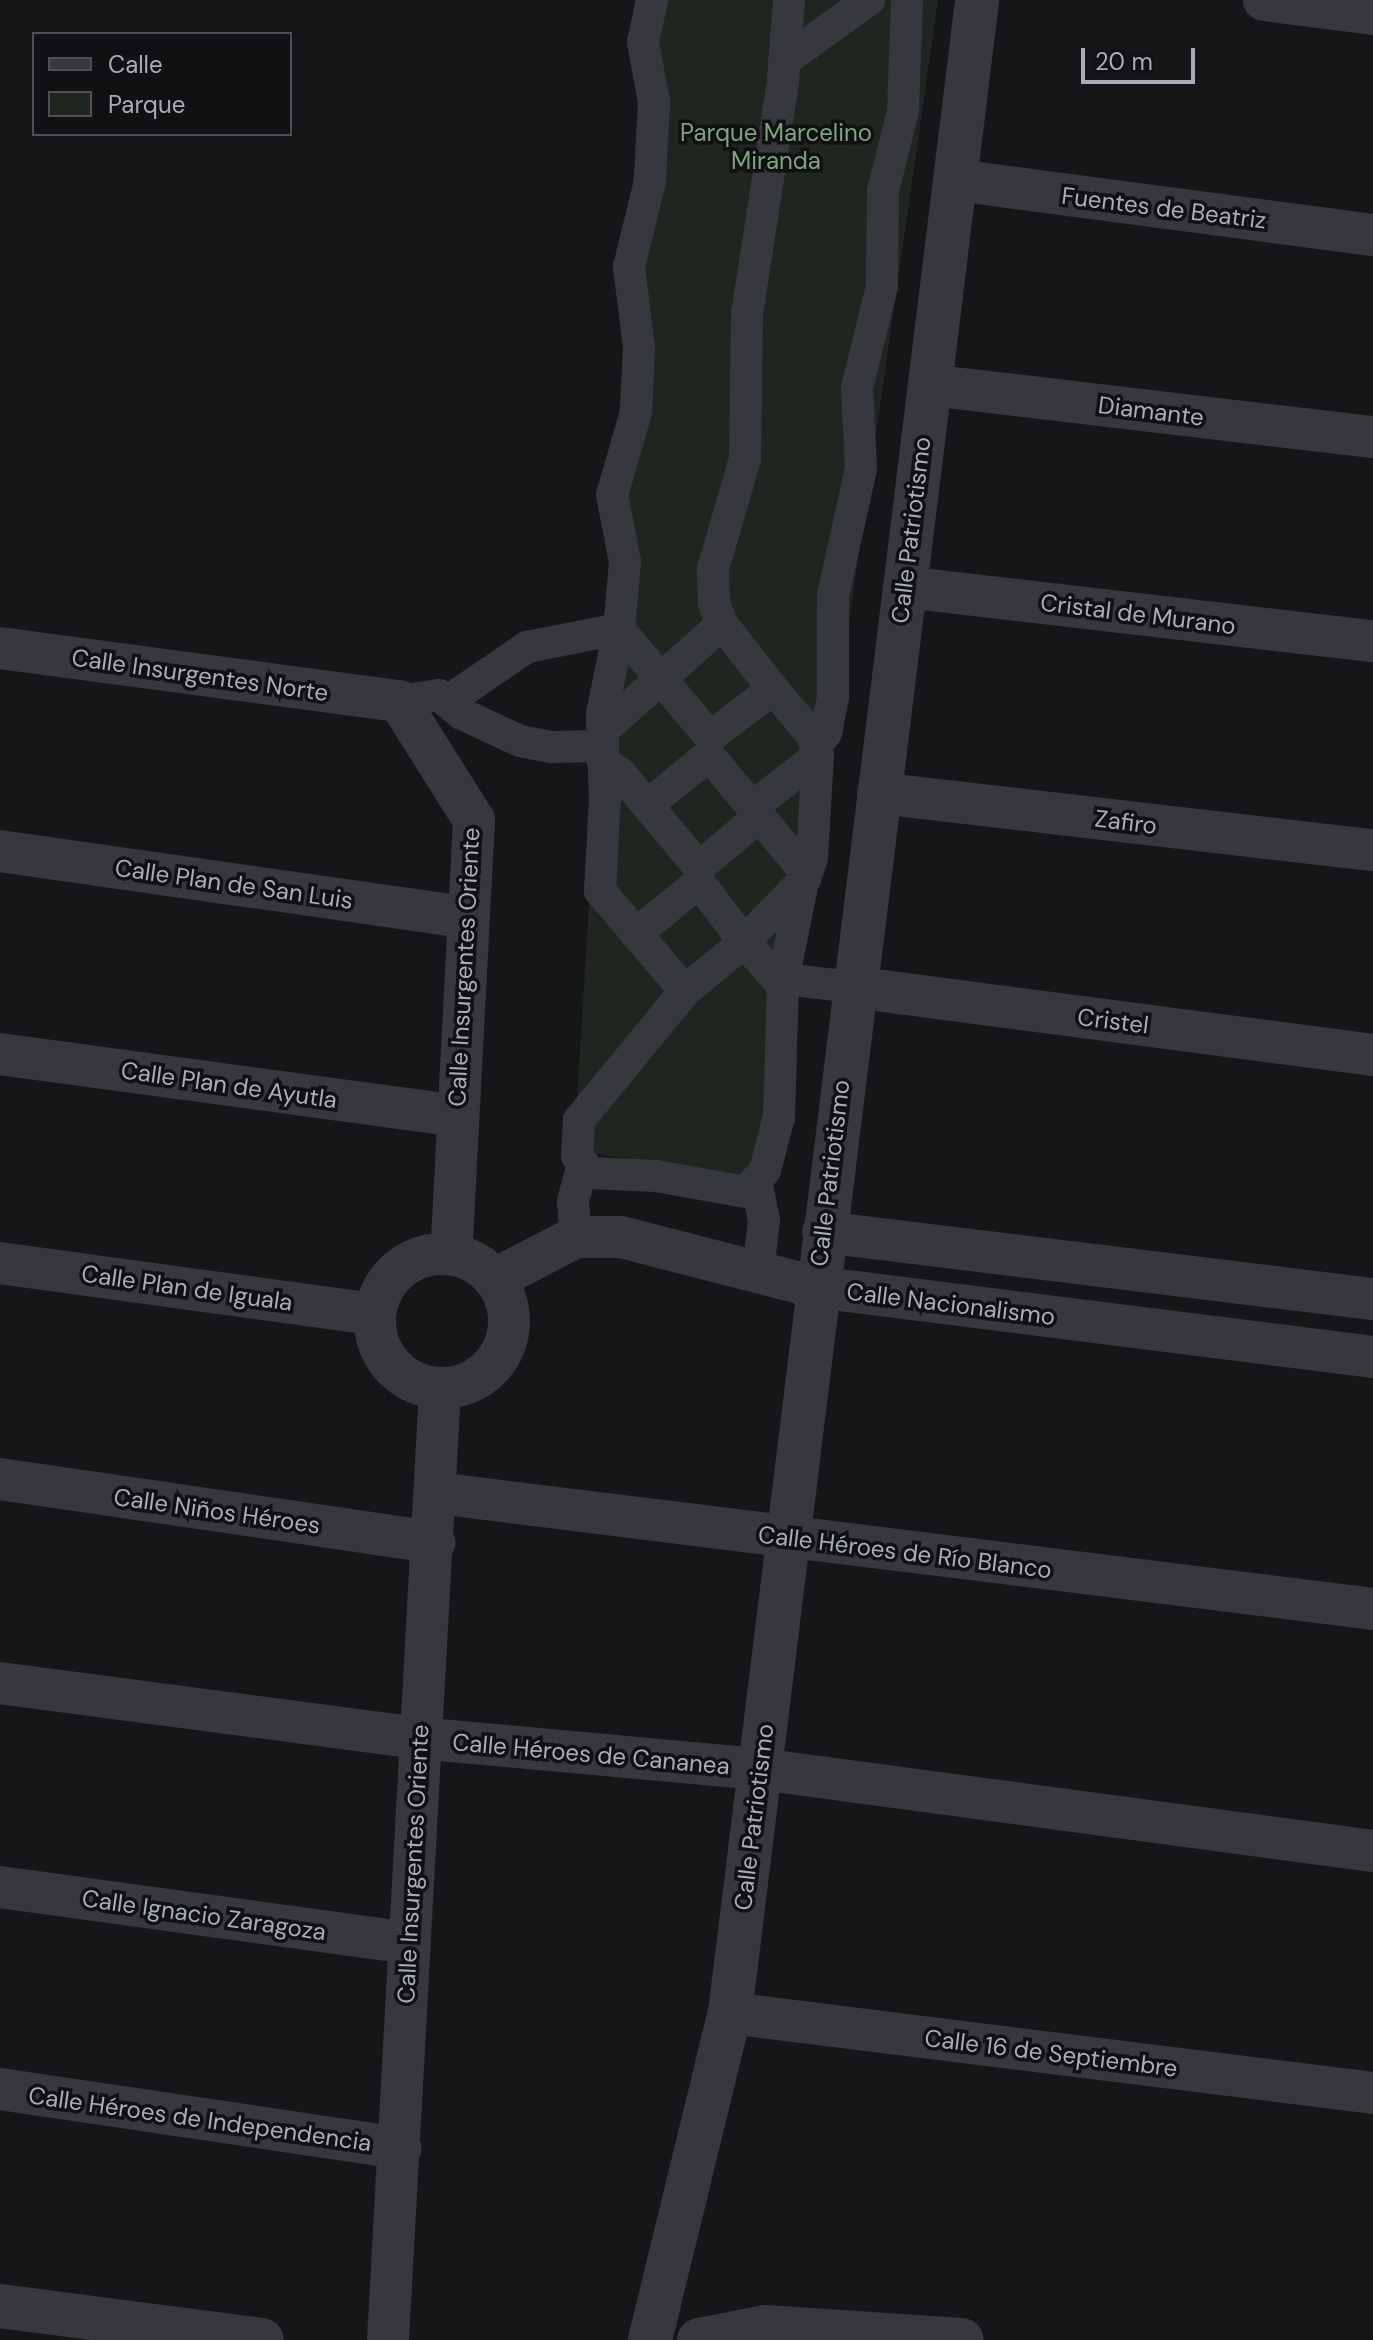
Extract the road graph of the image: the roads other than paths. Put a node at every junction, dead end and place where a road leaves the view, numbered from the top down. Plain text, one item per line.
1 (652, 0) edge
2 (789, 0) edge
3 (869, 0) edge
4 (907, 0) edge
5 (977, 0) edge
6 (1264, 0) edge
7 (1373, 14) edge
8 (784, 61) junction
9 (955, 180) junction
10 (1373, 235) edge
11 (929, 385) junction
12 (1373, 437) edge
13 (904, 587) junction
14 (722, 624) junction
15 (619, 629) junction
16 (1373, 641) edge
17 (0, 648) edge
18 (661, 678) junction
19 (773, 689) junction
20 (399, 701) junction
21 (448, 701) junction
22 (602, 746) junction
23 (709, 746) junction
24 (817, 750) junction
25 (878, 793) junction
26 (648, 805) junction
27 (756, 812) junction
28 (1373, 850) edge
29 (0, 851) edge
30 (699, 875) junction
31 (804, 883) junction
32 (468, 918) junction
33 (636, 934) junction
34 (744, 942) junction
35 (783, 980) junction
36 (853, 987) junction
37 (685, 991) junction
38 (0, 1054) edge
39 (1373, 1055) edge
40 (458, 1116) junction
41 (582, 1168) junction
42 (757, 1185) junction
43 (823, 1232) junction
44 (576, 1237) junction
45 (451, 1254) junction
46 (0, 1263) edge
47 (758, 1272) junction
48 (495, 1279) junction
49 (816, 1287) junction
50 (1373, 1299) edge
51 (374, 1314) junction
52 (1373, 1357) edge
53 (440, 1389) junction
54 (0, 1479) edge
55 (437, 1493) junction
56 (788, 1538) junction
57 (434, 1542) junction
58 (1373, 1609) edge
59 (0, 1683) edge
60 (418, 1738) junction
61 (760, 1769) junction
62 (1373, 1851) edge
63 (0, 1887) edge
64 (408, 1943) junction
65 (730, 2013) junction
66 (0, 2089) edge
67 (1373, 2093) edge
68 (401, 2148) junction
69 (0, 2306) edge
70 (907, 2336) edge
71 (262, 2340) edge
72 (388, 2340) edge
73 (650, 2340) edge
74 (699, 2340) edge
75 (962, 2340) edge

1 - 15 street
2 - 8 street
3 - 8 street
4 - 24 street
5 - 9 street, Calle Patriotismo
6 - 7 street
8 - 14 street
9 - 10 street, Fuentes de Beatriz
9 - 11 street, Calle Patriotismo
11 - 12 street, Diamante
11 - 13 street, Calle Patriotismo
13 - 16 street, Cristal de Murano
13 - 25 street, Calle Patriotismo
14 - 18 street
14 - 19 street
15 - 18 street
15 - 21 street
15 - 22 street
17 - 20 street, Calle Insurgentes Norte
18 - 22 street
18 - 23 street
19 - 23 street
19 - 24 street
20 - 21 street
20 - 32 street, Calle Insurgentes Oriente
21 - 22 street
22 - 26 street
22 - 33 street
23 - 26 street
23 - 27 street
24 - 27 street
24 - 31 street
25 - 28 street, Zafiro
25 - 36 street, Calle Patriotismo
26 - 30 street
27 - 30 street
27 - 31 street
29 - 32 street, Calle Plan de San Luis
30 - 33 street
30 - 34 street
31 - 34 street
31 - 35 street
32 - 40 street, Calle Insurgentes Oriente
33 - 37 street
34 - 35 street
34 - 37 street
35 - 36 street
35 - 42 street
36 - 39 street, Cristel
36 - 43 street, Calle Patriotismo
37 - 41 street
38 - 40 street, Calle Plan de Ayutla
40 - 45 street, Calle Insurgentes Oriente
41 - 42 street
41 - 44 street
42 - 47 street
43 - 49 street, Calle Patriotismo
43 - 50 street
44 - 47 street, Calle Nacionalismo
44 - 48 street, Calle Nacionalismo
45 - 48 street
45 - 51 street
46 - 51 street, Calle Plan de Iguala
47 - 49 street, Calle Nacionalismo
48 - 53 street
49 - 52 street, Calle Nacionalismo
49 - 56 street, Calle Patriotismo
51 - 53 street
53 - 55 street, Calle Insurgentes Oriente
54 - 57 street, Calle Niños Héroes
55 - 56 street, Calle Héroes de Río Blanco
55 - 57 street, Calle Insurgentes Oriente
56 - 58 street, Calle Héroes de Río Blanco
56 - 61 street, Calle Patriotismo
57 - 60 street, Calle Insurgentes Oriente
59 - 60 street, Calle Héroes de Cananea
60 - 61 street, Calle Héroes de Cananea
60 - 64 street, Calle Insurgentes Oriente
61 - 62 street, Calle Héroes de Cananea
61 - 65 street, Calle Patriotismo
63 - 64 street, Calle Ignacio Zaragoza
64 - 68 street, Calle Insurgentes Oriente
65 - 67 street, Calle 16 de Septiembre
65 - 73 street, Calle Patriotismo
66 - 68 street, Calle Héroes de Independencia
68 - 72 street, Calle Insurgentes Oriente
69 - 71 street
70 - 74 street
70 - 75 street

